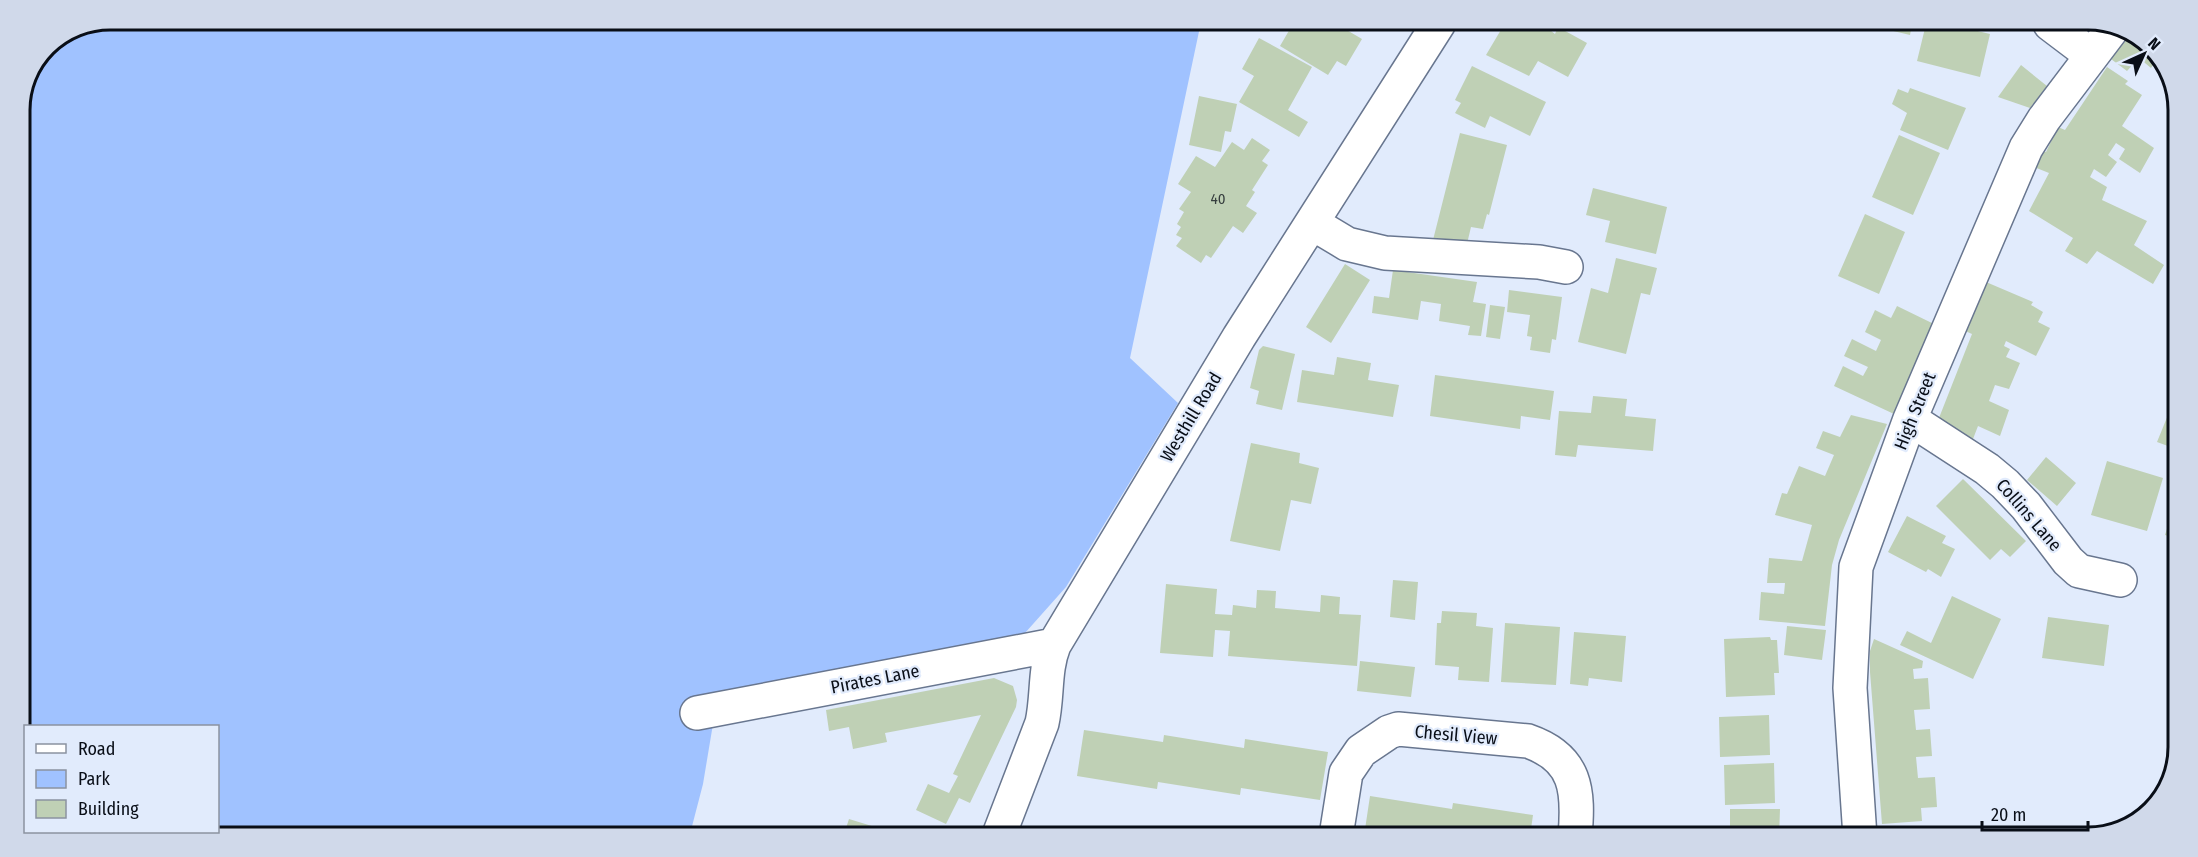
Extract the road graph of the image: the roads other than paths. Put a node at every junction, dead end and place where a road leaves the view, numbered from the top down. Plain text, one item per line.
1 (1435, 30) edge
2 (2058, 30) edge
3 (2109, 33) edge
4 (2091, 55) junction
5 (1312, 223) junction
6 (1566, 267) dead end
7 (1910, 419) junction
8 (2120, 580) dead end
9 (1054, 645) junction
10 (697, 713) dead end
11 (1002, 827) edge
12 (1337, 827) edge
13 (1576, 827) edge
14 (1859, 827) edge

1 - 5 street, Westhill Road
2 - 4 street
3 - 4 street, High Street
4 - 7 street, High Street
5 - 6 street
5 - 9 street, Westhill Road
7 - 8 street, Collins Lane
7 - 14 street, High Street
9 - 10 street, Pirates Lane
9 - 11 street, Westhill Road
12 - 13 street, Chesil View

